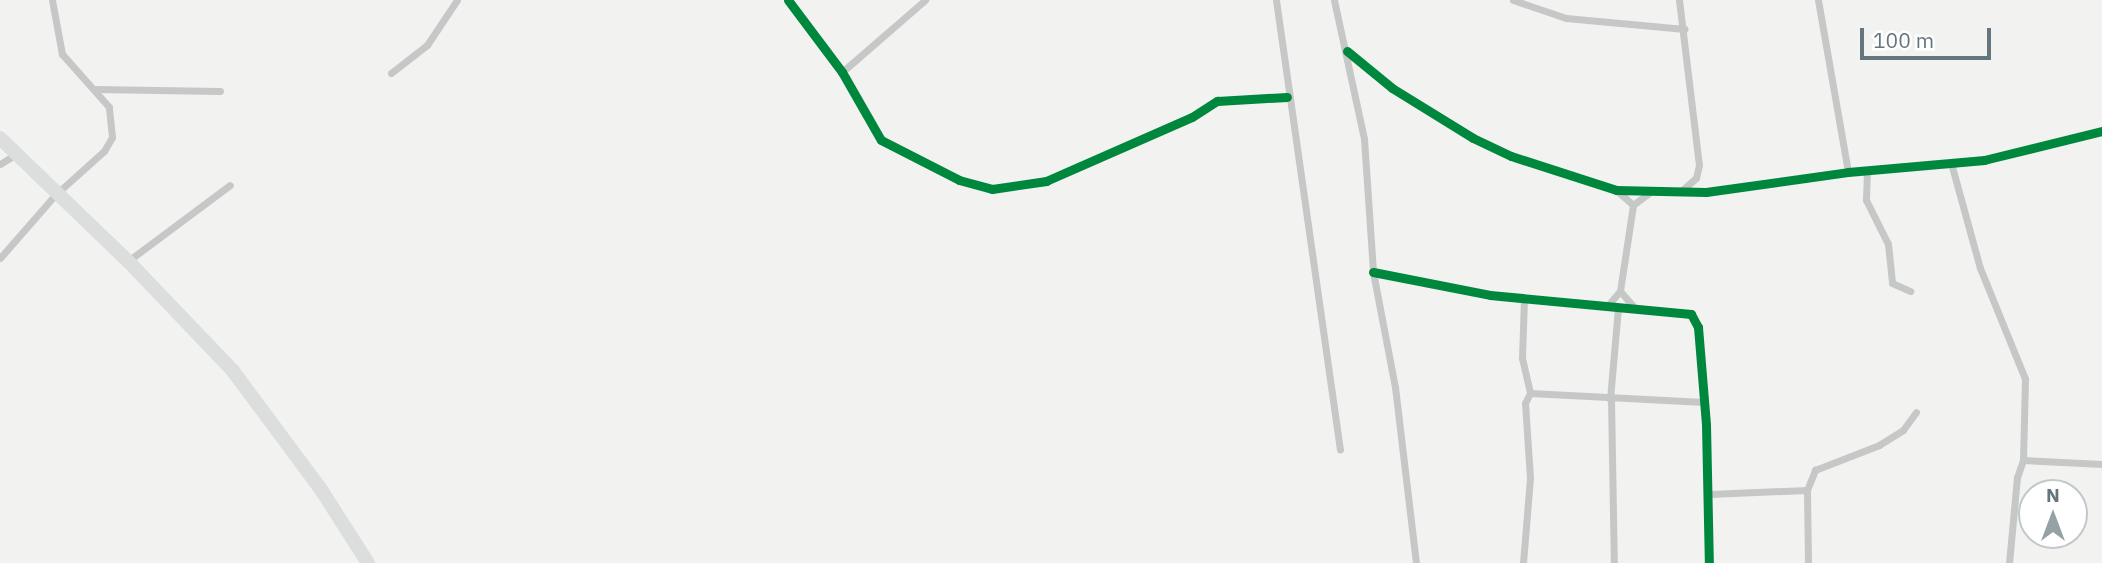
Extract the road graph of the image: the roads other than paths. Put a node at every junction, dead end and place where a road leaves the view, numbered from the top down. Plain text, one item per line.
1 (52, 0) edge
2 (457, 0) edge
3 (788, 0) edge
4 (925, 0) edge
5 (1276, 0) edge
6 (1334, 0) edge
7 (1513, 0) edge
8 (1679, 0) edge
9 (1818, 0) edge
10 (1684, 29) junction
11 (1347, 51) junction
12 (842, 72) junction
13 (391, 73) dead end
14 (94, 89) junction
15 (220, 91) dead end
16 (1286, 97) junction
17 (2102, 131) edge
18 (0, 138) edge
19 (16, 154) junction
20 (1951, 163) junction
21 (0, 164) edge
22 (1867, 171) junction
23 (1848, 172) junction
24 (230, 185) dead end
25 (1616, 190) junction
26 (1653, 190) junction
27 (1680, 192) junction
28 (55, 195) junction
29 (1633, 205) junction
30 (0, 258) edge
31 (128, 261) junction
32 (1373, 272) junction
33 (1620, 291) junction
34 (1910, 291) dead end
35 (1524, 298) junction
36 (1607, 306) junction
37 (1618, 307) junction
38 (1635, 308) junction
39 (1530, 393) junction
40 (1611, 399) junction
41 (1704, 402) junction
42 (1916, 412) dead end
43 (1340, 449) dead end
44 (2024, 460) junction
45 (2102, 464) edge
46 (1807, 490) junction
47 (1710, 494) junction
48 (368, 563) edge
49 (1416, 563) edge
50 (1523, 563) edge
51 (1614, 563) edge
52 (1709, 563) edge
53 (1808, 563) edge
54 (2010, 563) edge

1 - 14 street
2 - 13 street
3 - 12 street
4 - 12 street
5 - 16 street
6 - 11 street
7 - 10 street
8 - 10 street
9 - 23 street
10 - 27 street
11 - 25 street
11 - 32 street
12 - 16 street
14 - 15 street
14 - 28 street
16 - 43 street
17 - 20 street
18 - 19 highway
19 - 21 street
19 - 28 highway
20 - 22 street
20 - 44 street
22 - 23 street
22 - 34 street
23 - 27 street
24 - 31 street
25 - 26 street
25 - 29 street
26 - 27 street
26 - 29 street
28 - 30 street
28 - 31 highway
29 - 33 street
31 - 48 highway
32 - 35 street
32 - 49 street
33 - 36 street
33 - 38 street
35 - 36 street
35 - 39 street
36 - 37 street
37 - 38 street
37 - 40 street
38 - 41 street
39 - 40 street
39 - 50 street
40 - 41 street
40 - 51 street
41 - 47 street
42 - 46 street
44 - 45 street
44 - 54 street
46 - 47 street
46 - 53 street
47 - 52 street

